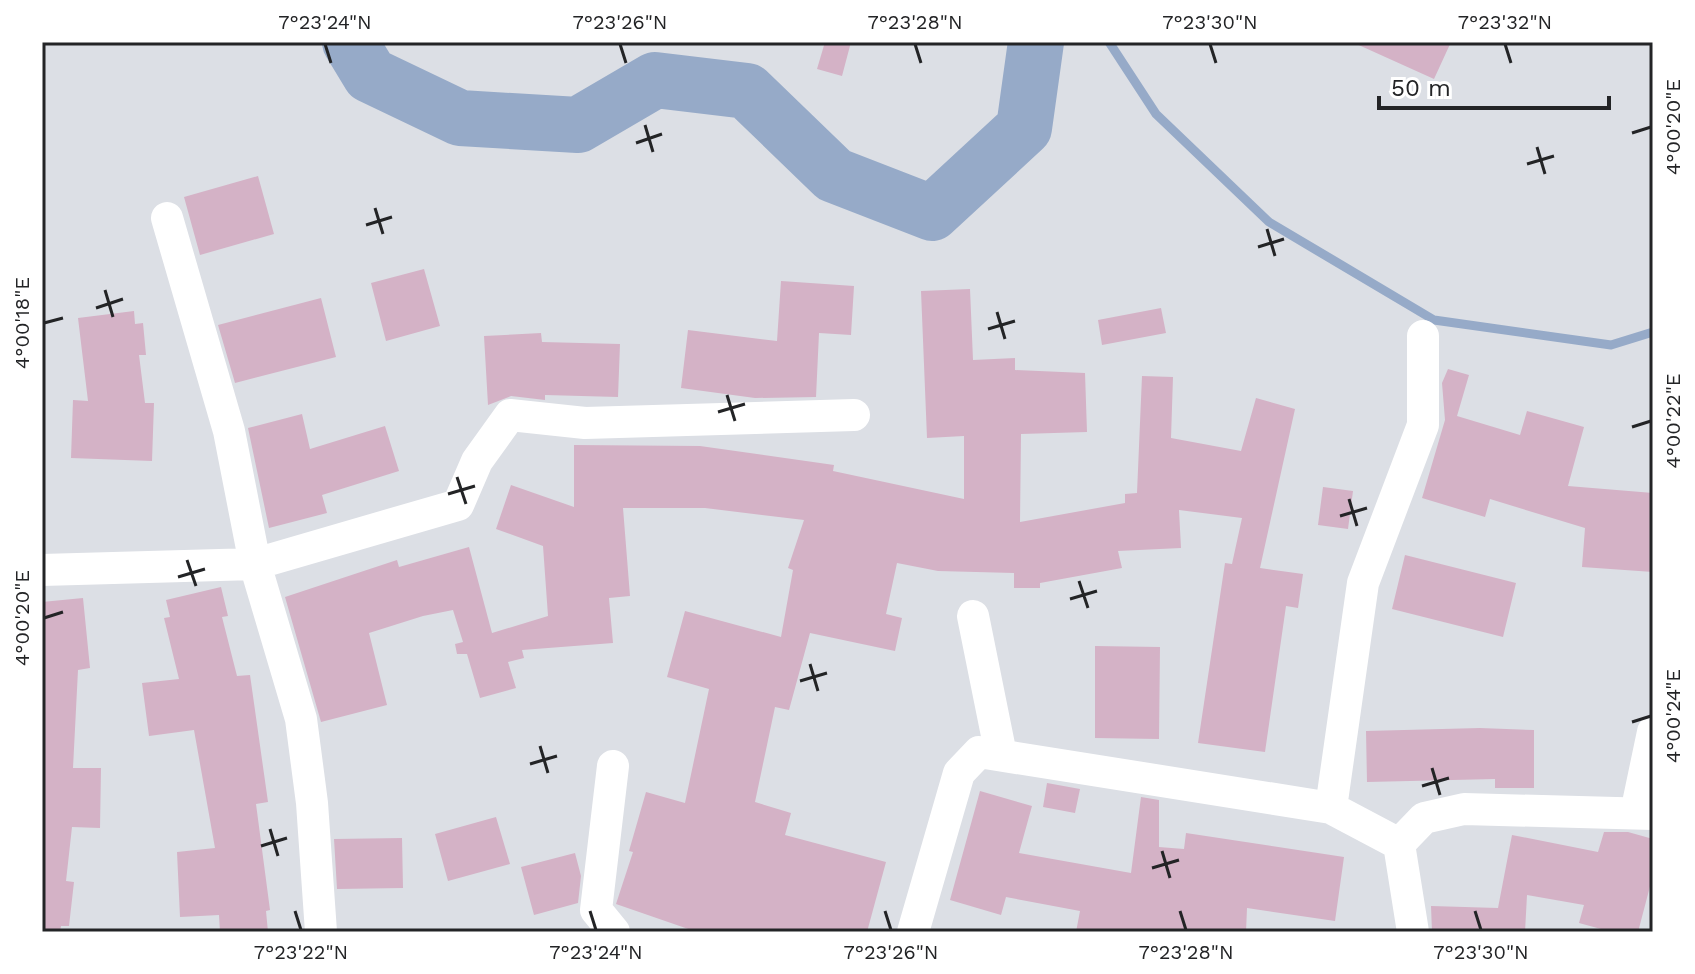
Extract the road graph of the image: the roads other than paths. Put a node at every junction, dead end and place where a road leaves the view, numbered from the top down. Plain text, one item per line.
1 (167, 218) dead end
2 (1423, 336) dead end
3 (854, 415) dead end
4 (255, 564) junction
5 (42, 570) edge
6 (973, 616) dead end
7 (1653, 732) edge
8 (1001, 755) junction
9 (613, 766) dead end
10 (1331, 808) junction
11 (1644, 814) edge
12 (1399, 844) junction
13 (321, 932) edge
14 (614, 932) edge
15 (913, 932) edge
16 (1413, 932) edge

1 - 4 street
2 - 10 street
3 - 4 street
4 - 5 street
4 - 13 street
6 - 8 street
7 - 11 street
8 - 10 street
8 - 15 street
9 - 14 street
10 - 12 street
11 - 12 street
12 - 16 street

